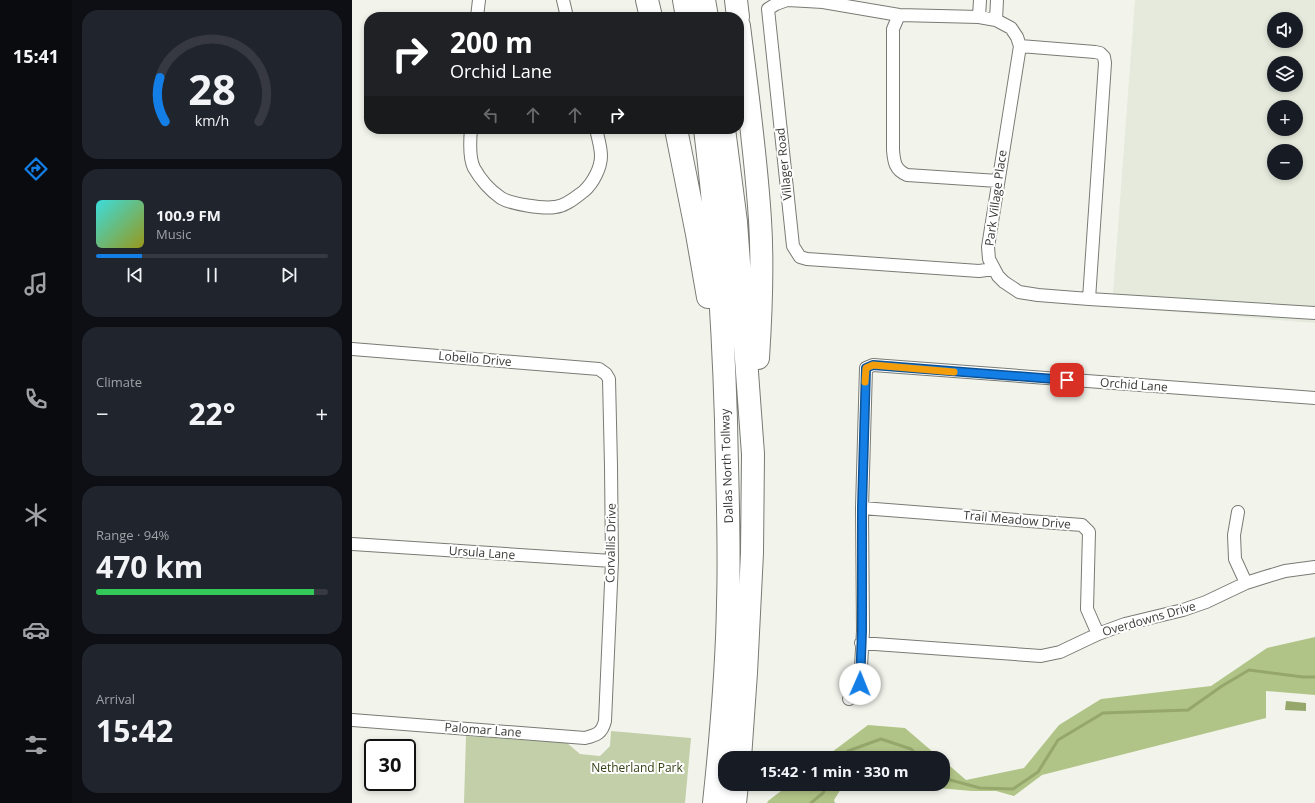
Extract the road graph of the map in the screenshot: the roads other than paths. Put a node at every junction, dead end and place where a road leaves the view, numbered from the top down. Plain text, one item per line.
1 (479, 0) edge
2 (563, 0) edge
3 (647, 0) edge
4 (684, 0) edge
5 (704, 0) edge
6 (736, 0) edge
7 (980, 0) edge
8 (997, 0) edge
9 (478, 12) edge
10 (566, 12) edge
11 (650, 12) edge
12 (686, 12) edge
13 (706, 12) edge
14 (737, 12) edge
15 (898, 15) junction
16 (979, 17) junction
17 (996, 20) junction
18 (1020, 46) junction
19 (744, 70) edge
20 (470, 134) edge
21 (597, 134) edge
22 (677, 134) edge
23 (706, 134) edge
24 (725, 134) edge
25 (998, 181) junction
26 (994, 269) junction
27 (1089, 299) junction
28 (1315, 313) edge
29 (352, 349) edge
30 (599, 369) joint
31 (724, 374) junction
32 (1315, 398) edge
33 (753, 454) junction
34 (862, 508) junction
35 (1238, 512) dead end
36 (352, 544) edge
37 (612, 561) junction
38 (1315, 567) edge
39 (1246, 583) junction
40 (1098, 634) junction
41 (861, 643) junction
42 (849, 699) dead end
43 (352, 720) edge
44 (605, 721) joint
45 (740, 751) edge
46 (736, 791) edge
47 (714, 803) edge
48 (735, 803) edge

1 - 9 street
2 - 10 street
3 - 11 highway
4 - 12 highway
5 - 13 highway
6 - 14 highway
7 - 16 street
8 - 17 street
15 - 16 street, Villager Road
15 - 25 street
15 - 26 street, Villager Road
16 - 17 street, Villager Road
17 - 18 street
18 - 25 street, Park Village Place
18 - 27 street
19 - 33 highway
20 - 21 street
22 - 31 highway
23 - 31 highway, Dallas North Tollway
24 - 33 highway, Dallas North Tollway
25 - 26 street, Park Village Place
26 - 27 street, Park Village Place
27 - 28 street, Park Village Place
29 - 30 street, Lobello Drive
30 - 37 street, Corvallis Drive
31 - 47 highway, Dallas North Tollway
32 - 34 street, Orchid Lane
33 - 45 highway, Dallas North Tollway
34 - 40 street, Trail Meadow Drive
34 - 41 street
35 - 39 street
36 - 37 street, Ursula Lane
37 - 44 street, Corvallis Drive
38 - 39 street, Overdowns Drive
39 - 40 street, Overdowns Drive
40 - 41 street, Overdowns Drive
41 - 42 street
43 - 44 street, Palomar Lane
46 - 48 highway

